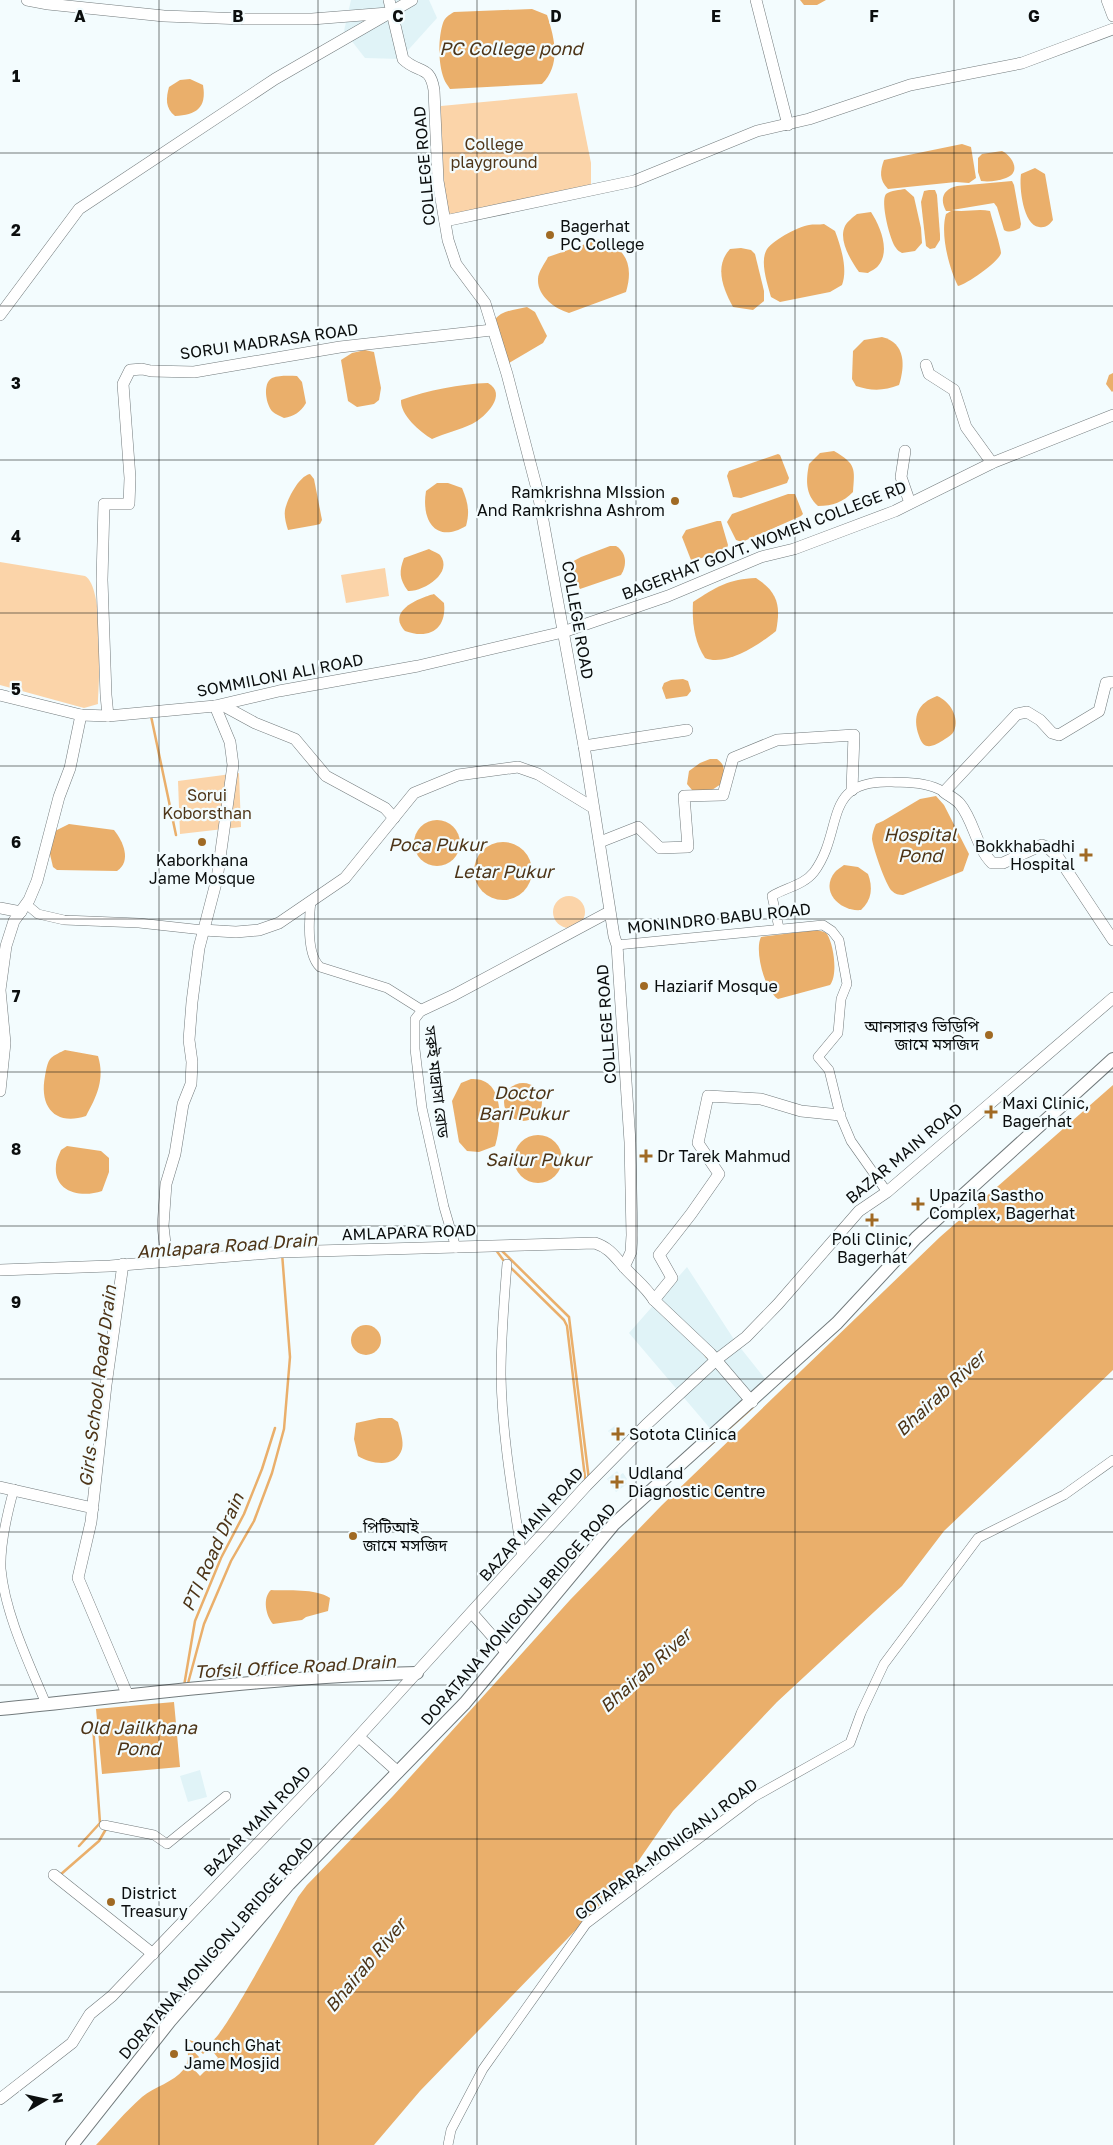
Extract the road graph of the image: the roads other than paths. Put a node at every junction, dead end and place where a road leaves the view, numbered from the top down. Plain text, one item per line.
1 (27, 0) edge
2 (389, 0) edge
3 (412, 0) edge
4 (756, 0) edge
5 (1107, 0) edge
6 (55, 2) edge
7 (392, 12) junction
8 (1113, 16) edge
9 (1113, 29) edge
10 (788, 125) junction
11 (444, 220) junction
12 (0, 315) edge
13 (492, 330) junction
14 (926, 365) dead end
15 (1113, 416) edge
16 (905, 451) dead end
17 (992, 463) junction
18 (910, 503) junction
19 (563, 632) junction
20 (1113, 682) edge
21 (0, 695) edge
22 (218, 705) junction
23 (81, 715) junction
24 (108, 716) junction
25 (687, 730) dead end
26 (584, 746) junction
27 (852, 790) junction
28 (944, 792) junction
29 (592, 807) junction
30 (394, 818) junction
31 (600, 842) junction
32 (311, 900) junction
33 (0, 908) edge
34 (23, 908) junction
35 (609, 912) junction
36 (779, 928) junction
37 (203, 930) junction
38 (1113, 940) edge
39 (617, 945) junction
40 (1113, 998) edge
41 (422, 1010) junction
42 (1113, 1059) edge
43 (0, 1091) edge
44 (840, 1115) junction
45 (887, 1192) junction
46 (456, 1248) junction
47 (166, 1261) junction
48 (124, 1264) junction
49 (507, 1264) dead end
50 (624, 1267) junction
51 (0, 1270) edge
52 (654, 1300) junction
53 (716, 1360) junction
54 (752, 1402) junction
55 (1113, 1460) edge
56 (0, 1486) edge
57 (14, 1489) junction
58 (93, 1508) junction
59 (522, 1557) junction
60 (472, 1613) junction
61 (507, 1653) junction
62 (418, 1673) junction
63 (128, 1696) junction
64 (46, 1704) junction
65 (0, 1709) edge
66 (358, 1737) junction
67 (398, 1772) junction
68 (226, 1796) dead end
69 (104, 1825) dead end
70 (54, 1875) dead end
71 (153, 1954) junction
72 (0, 2099) edge
73 (72, 2145) edge
74 (448, 2145) edge

1 - 6 street
2 - 7 street, COLLEGE ROAD
3 - 7 street
4 - 10 street
5 - 8 street
6 - 7 street
7 - 11 street, COLLEGE ROAD
7 - 12 street
9 - 10 street
10 - 11 street
11 - 13 street, COLLEGE ROAD
13 - 19 street, COLLEGE ROAD
13 - 24 street, SORUI MADRASA ROAD
14 - 17 street
15 - 17 street, BAGERHAT GOVT. WOMEN COLLEGE RD
16 - 18 street
17 - 18 street, BAGERHAT GOVT. WOMEN COLLEGE RD
18 - 19 street, BAGERHAT GOVT. WOMEN COLLEGE RD
19 - 22 street, SOMMILONI ALI ROAD
19 - 26 street, COLLEGE ROAD
20 - 28 street
21 - 23 street, SOMMILONI ALI ROAD
22 - 24 street, SOMMILONI ALI ROAD
22 - 30 street
22 - 37 street
23 - 24 street, SOMMILONI ALI ROAD
23 - 34 street
25 - 26 street
26 - 29 street, COLLEGE ROAD
27 - 28 street
27 - 31 street
27 - 36 street
28 - 38 street
29 - 30 street
29 - 31 street, COLLEGE ROAD
30 - 32 street
31 - 35 street, COLLEGE ROAD
32 - 37 street
32 - 41 street, সরুই মাদ্রাসা রোড
33 - 34 street
34 - 37 street
34 - 43 street
35 - 39 street, COLLEGE ROAD
35 - 41 street
36 - 39 street, MONINDRO BABU ROAD
36 - 44 street, MONINDRO BABU ROAD
37 - 47 street
39 - 50 street, COLLEGE ROAD
40 - 45 street, BAZAR MAIN ROAD
41 - 46 street, সরুই মাদ্রাসা রোড
42 - 54 main road, DORATANA MONIGONJ BRIDGE ROAD
44 - 45 street, MONINDRO BABU ROAD
44 - 52 street
45 - 53 street, BAZAR MAIN ROAD
46 - 47 street, AMLAPARA ROAD
46 - 50 street, AMLAPARA ROAD
47 - 48 street, AMLAPARA ROAD
48 - 51 street, AMLAPARA ROAD
48 - 58 street
49 - 59 street
50 - 52 street, AMLAPARA ROAD
52 - 53 street, AMLAPARA ROAD
53 - 54 street, AMLAPARA ROAD
53 - 59 street, BAZAR MAIN ROAD
54 - 61 main road, DORATANA MONIGONJ BRIDGE ROAD
55 - 74 street, GOTAPARA-MONIGANJ ROAD
56 - 57 street
57 - 58 street
57 - 64 street
58 - 63 street
59 - 60 street, BAZAR MAIN ROAD
60 - 61 street
60 - 62 street, BAZAR MAIN ROAD
61 - 67 main road, DORATANA MONIGONJ BRIDGE ROAD
62 - 63 main road
62 - 66 street, BAZAR MAIN ROAD
63 - 64 main road
64 - 65 main road
66 - 67 street
66 - 71 street, BAZAR MAIN ROAD
67 - 73 main road, DORATANA MONIGONJ BRIDGE ROAD
68 - 69 street
70 - 71 street
71 - 72 street, BAZAR MAIN ROAD

